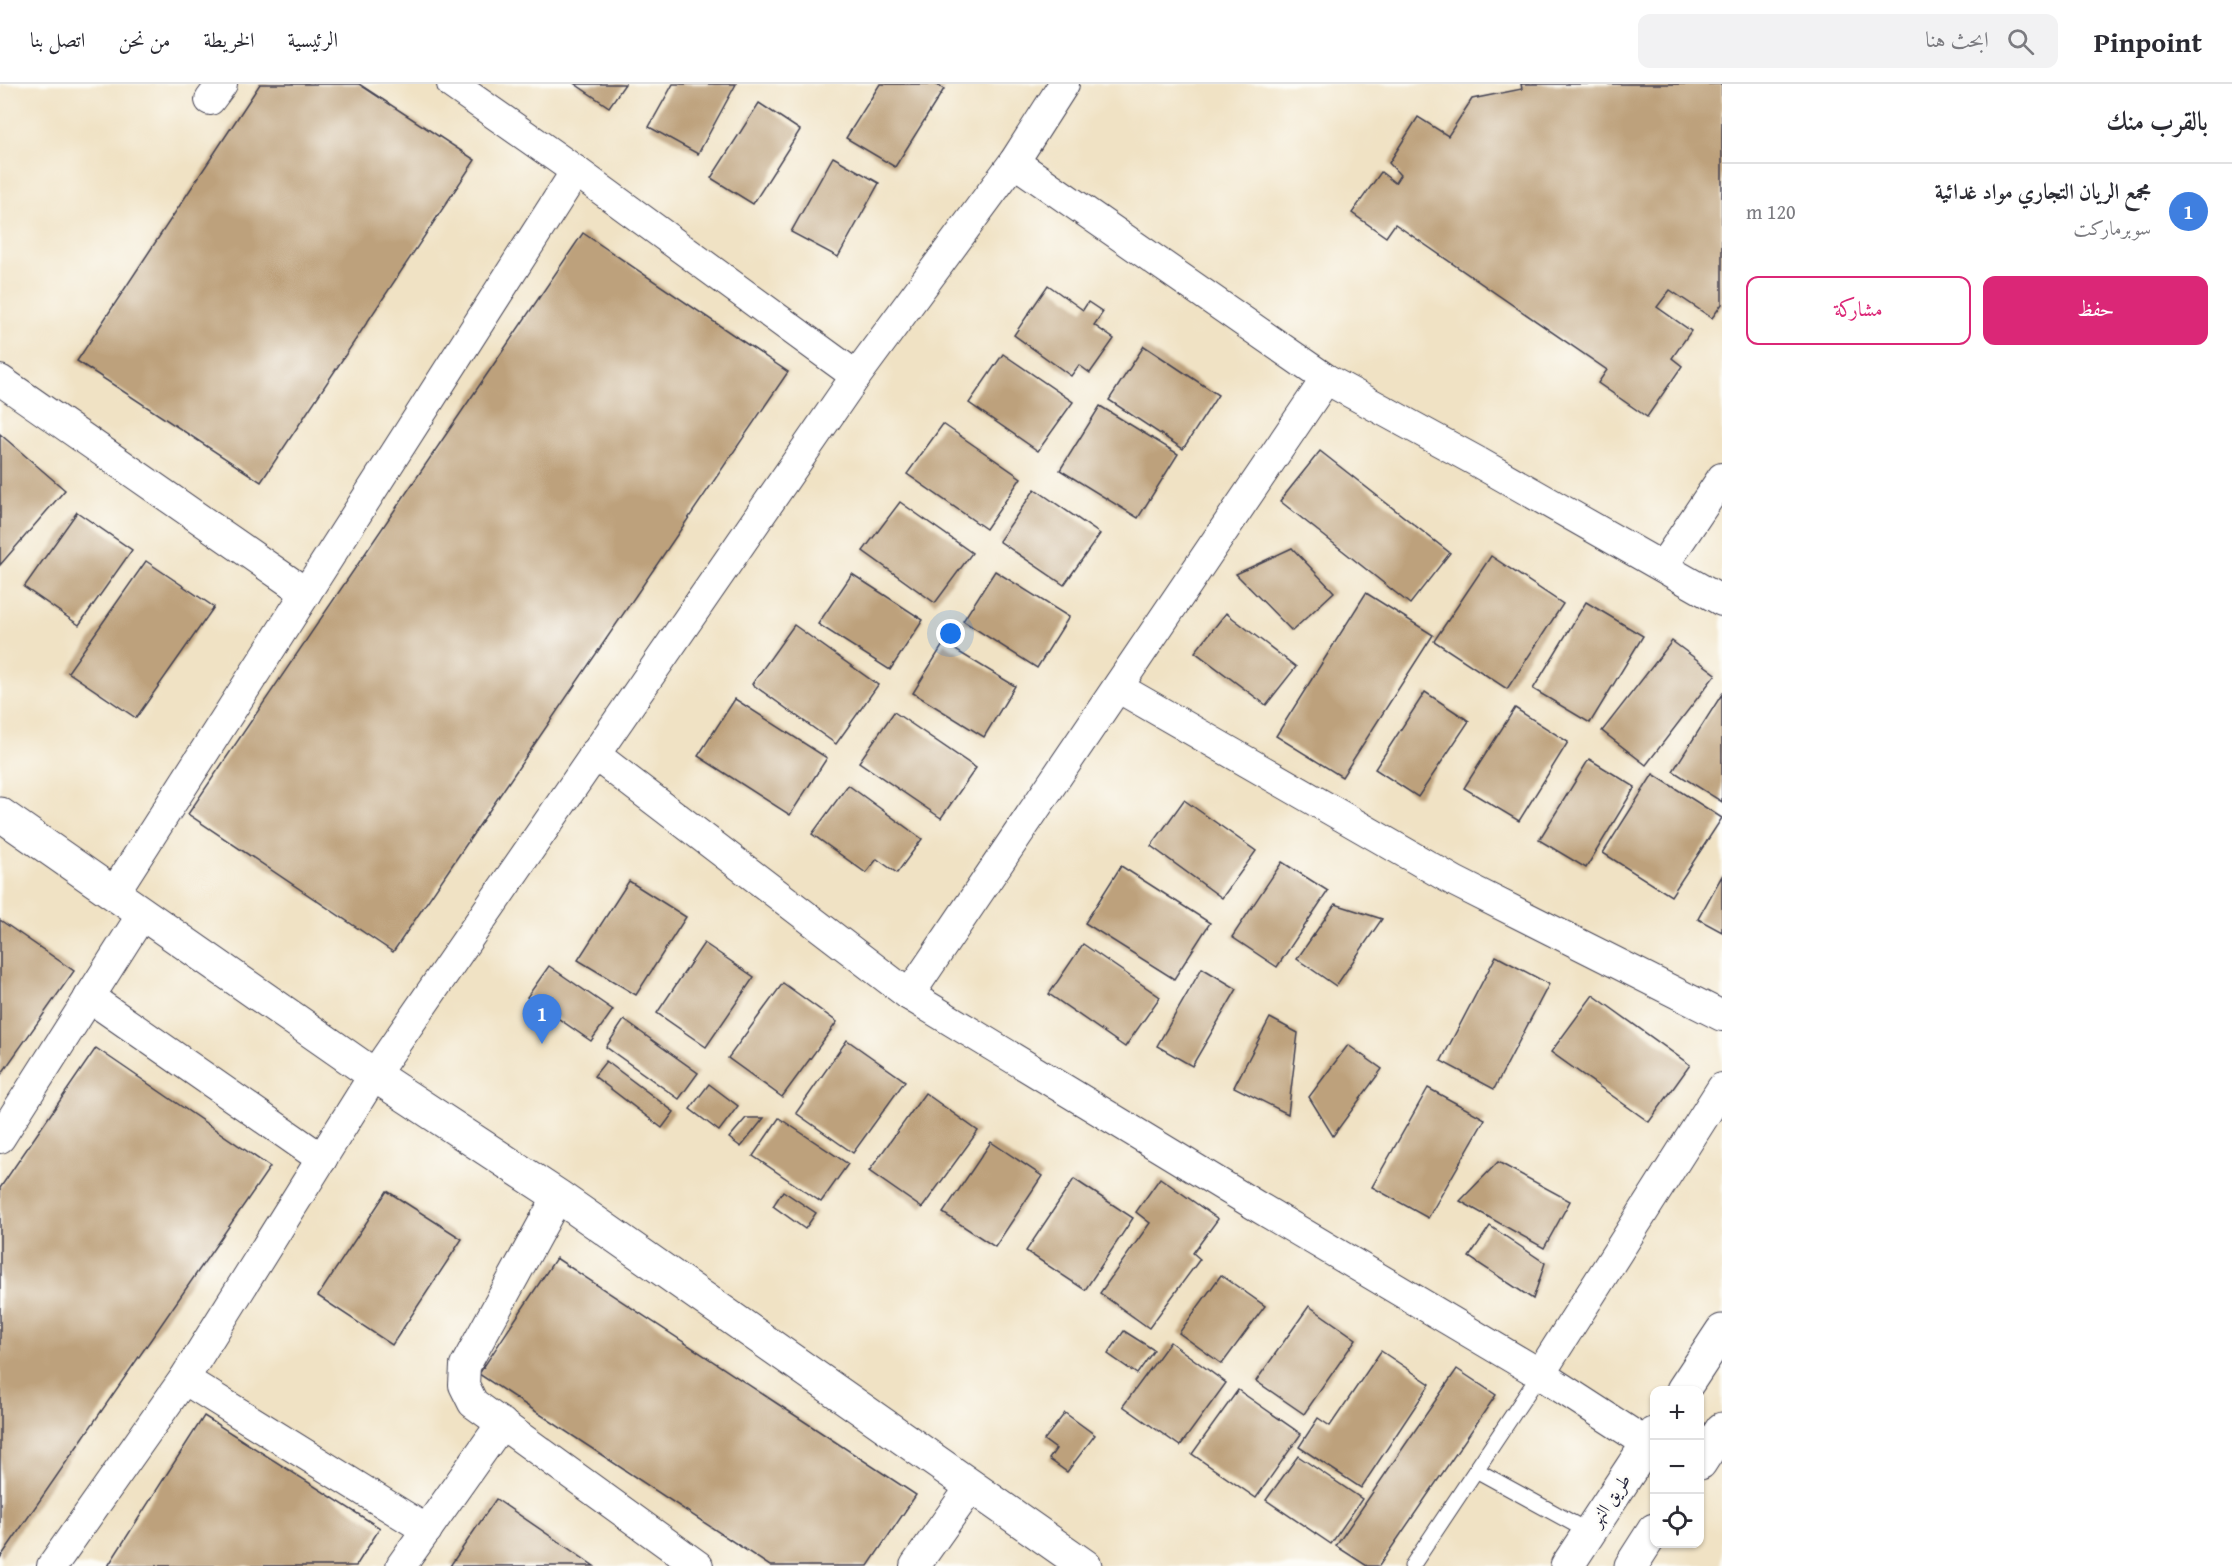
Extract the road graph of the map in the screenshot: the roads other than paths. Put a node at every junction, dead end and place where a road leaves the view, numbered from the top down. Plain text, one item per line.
1 (452, 84) edge
2 (1063, 84) edge
3 (1014, 162) junction
4 (576, 171) junction
5 (856, 376) junction
6 (1326, 379) junction
7 (0, 380) edge
8 (1722, 478) edge
9 (1663, 566) junction
10 (306, 593) junction
11 (1722, 600) edge
12 (1119, 688) junction
13 (594, 754) junction
14 (0, 814) edge
15 (114, 893) junction
16 (143, 913) junction
17 (909, 995) junction
18 (89, 998) junction
19 (1722, 1016) edge
20 (375, 1075) junction
21 (1722, 1088) edge
22 (0, 1138) edge
23 (322, 1159) junction
24 (558, 1196) junction
25 (1722, 1331) edge
26 (1540, 1374) junction
27 (184, 1379) junction
28 (1686, 1386) edge
29 (502, 1423) junction
30 (1722, 1429) edge
31 (1650, 1438) edge
32 (1650, 1440) edge
33 (1704, 1456) edge
34 (1476, 1470) junction
35 (971, 1487) junction
36 (426, 1530) junction
37 (1589, 1532) junction
38 (1650, 1536) edge
39 (52, 1566) edge
40 (401, 1566) edge
41 (698, 1566) edge
42 (915, 1566) edge
43 (1085, 1566) edge
44 (1412, 1566) edge
45 (1567, 1566) edge
46 (1631, 1566) edge

1 - 4 street
2 - 3 street
3 - 5 street
3 - 6 street
4 - 5 street
4 - 10 street
5 - 13 street
6 - 9 street
6 - 12 street
7 - 10 street
8 - 9 street
9 - 11 street
10 - 15 street
12 - 17 street
12 - 19 street
13 - 17 street
13 - 20 street
14 - 15 main road
15 - 16 main road
16 - 18 street
16 - 20 main road
17 - 26 street
18 - 22 street
18 - 23 street
20 - 23 street
20 - 24 main road
21 - 26 street
23 - 27 street
24 - 29 street
24 - 35 main road
25 - 28 main road
26 - 31 street
26 - 34 lane
27 - 36 street
27 - 39 street
29 - 36 street
29 - 41 street
30 - 33 main road
32 - 37 main road, طريق النهر
34 - 37 lane
34 - 44 lane
35 - 42 street
35 - 43 main road
36 - 40 street
37 - 45 main road, طريق النهر
38 - 46 main road

